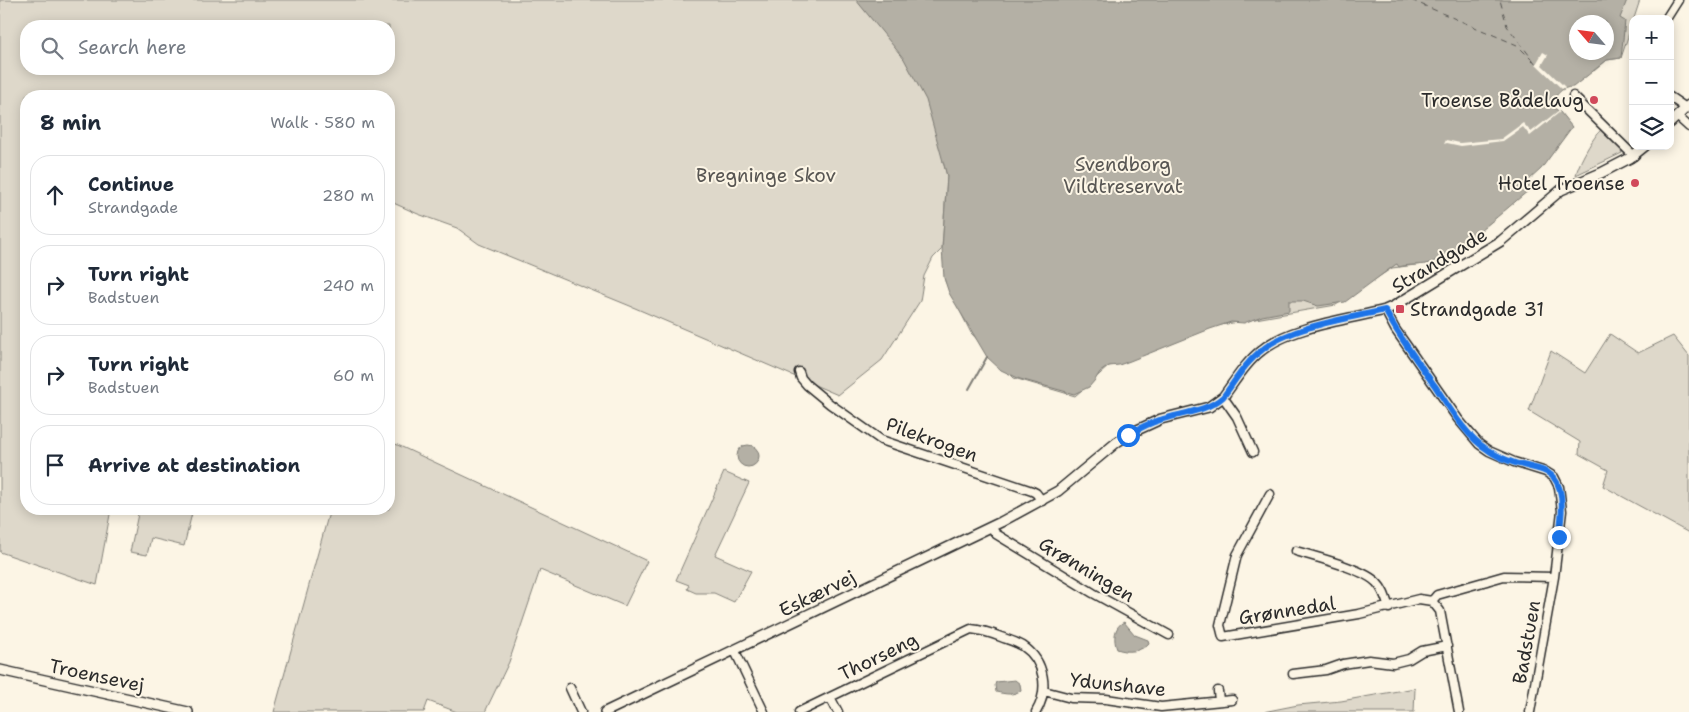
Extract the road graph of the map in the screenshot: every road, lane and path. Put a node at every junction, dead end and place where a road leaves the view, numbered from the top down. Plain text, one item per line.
1 (1678, 0) edge
2 (1669, 15) edge
3 (1573, 96) dead end
4 (1674, 99) edge
5 (1687, 106) edge
6 (1674, 119) edge
7 (1689, 127) edge
8 (1640, 150) edge
9 (1634, 156) junction
10 (1385, 310) junction
11 (799, 372) dead end
12 (1223, 397) junction
13 (1252, 452) dead end
14 (1270, 494) dead end
15 (1042, 501) junction
16 (991, 527) junction
17 (1296, 551) dead end
18 (1554, 577) junction
19 (1489, 581) joint
20 (1432, 601) junction
21 (1389, 608) junction
22 (972, 629) joint
23 (1169, 634) dead end
24 (1447, 646) junction
25 (735, 651) junction
26 (0, 670) edge
27 (1293, 674) dead end
28 (570, 688) dead end
29 (1218, 690) dead end
30 (1044, 691) junction
31 (830, 697) junction
32 (1232, 700) dead end
33 (1219, 701) junction
34 (188, 712) edge
35 (582, 712) edge
36 (606, 712) edge
37 (764, 712) edge
38 (799, 712) edge
39 (838, 712) edge
40 (1036, 712) edge
41 (1459, 712) edge
42 (1530, 712) edge

1 - 2 street
3 - 9 street
4 - 5 street
5 - 6 street
6 - 7 street
8 - 9 street, Strandgade
9 - 10 street, Strandgade
10 - 12 street, Strandgade
10 - 18 street, Badstuen
11 - 15 street, Pilekrogen
12 - 13 street
12 - 15 street, Strandgade
14 - 21 street, Grønnedal
15 - 16 street, Eskærvej
16 - 23 street, Grønningen
16 - 25 street, Eskærvej
17 - 21 street, Grønnedal
18 - 19 street, Badstuen
18 - 42 street, Badstuen
19 - 20 street, Grønnedal
20 - 21 street, Grønnedal
20 - 24 street
22 - 30 street, Ydunshave
22 - 31 street, Thorseng
24 - 27 street
24 - 41 street
25 - 36 street, Eskærvej
25 - 37 street
26 - 34 street, Troensevej
28 - 35 street
29 - 33 street
30 - 33 street, Ydunshave
30 - 40 street, Ydunshave
31 - 38 street, Thorseng
31 - 39 street
32 - 33 street, Ydunshave

